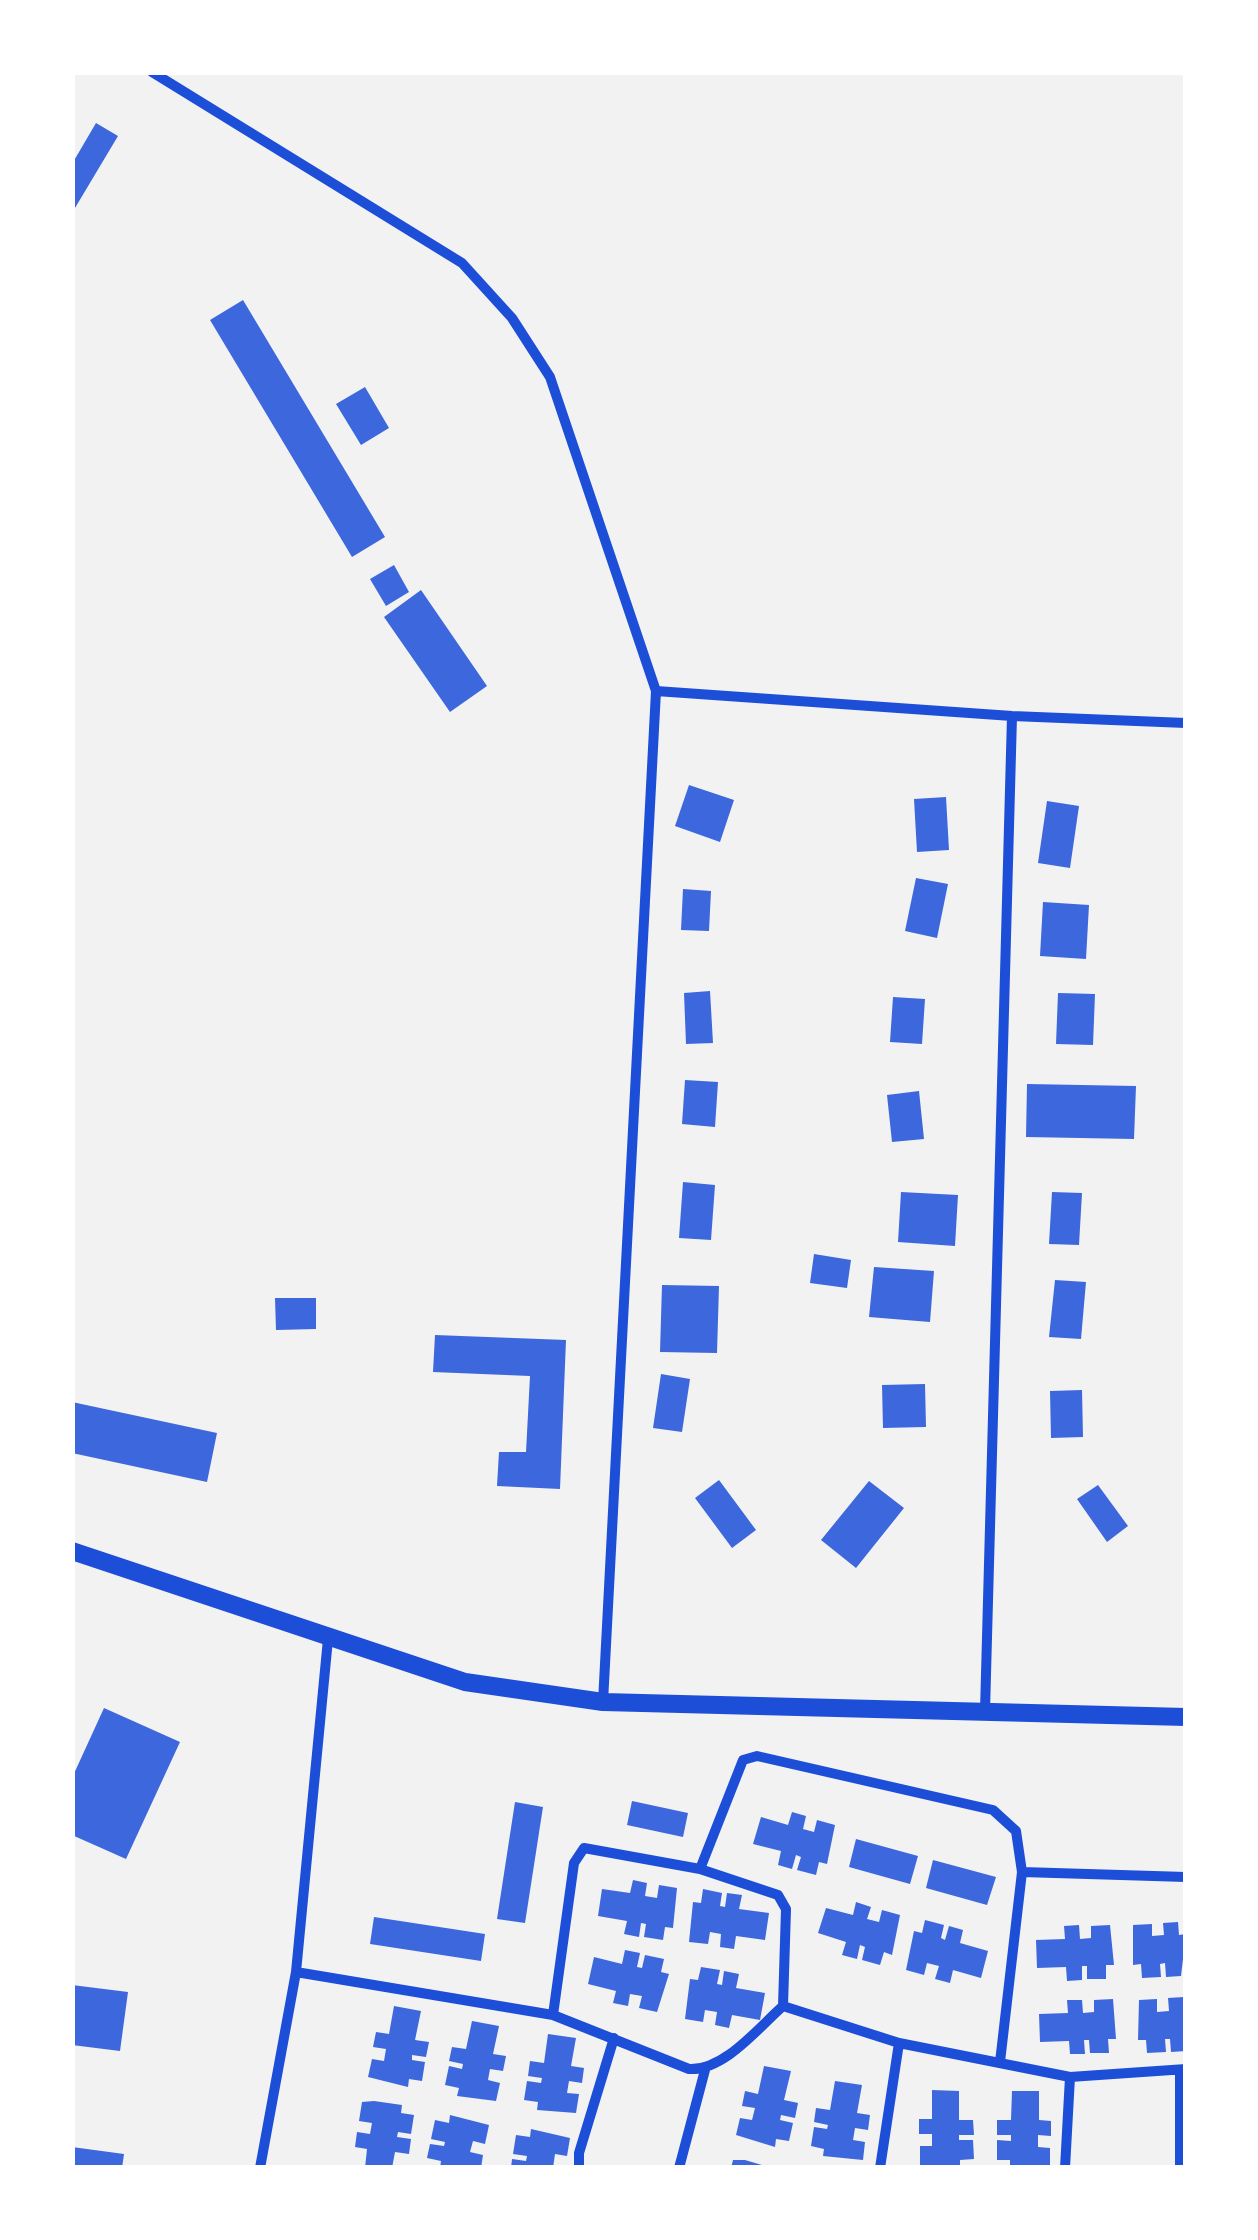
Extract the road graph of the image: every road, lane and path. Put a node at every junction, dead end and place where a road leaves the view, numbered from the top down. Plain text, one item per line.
1 (152, 72) edge
2 (656, 691) junction
3 (1012, 716) junction
4 (1186, 724) edge
5 (72, 1552) edge
6 (328, 1639) junction
7 (603, 1702) junction
8 (985, 1711) junction
9 (1186, 1717) edge
10 (700, 1868) junction
11 (1022, 1872) junction
12 (1186, 1877) edge
13 (296, 1972) junction
14 (783, 2006) junction
15 (553, 2015) junction
16 (614, 2038) junction
17 (898, 2043) junction
18 (1000, 2062) junction
19 (705, 2070) junction
20 (1182, 2071) edge
21 (1070, 2076) junction
22 (260, 2168) edge
23 (579, 2168) edge
24 (679, 2168) edge
25 (880, 2168) edge
26 (1065, 2168) edge
27 (1180, 2168) edge

1 - 2 street
2 - 3 street
2 - 7 street
3 - 4 street
3 - 8 street
5 - 6 street
6 - 7 street
6 - 13 street
7 - 8 street
8 - 9 street
10 - 11 street
10 - 14 street
10 - 15 street
11 - 12 street
11 - 18 street
13 - 15 street
13 - 22 street
14 - 17 street
14 - 19 street
15 - 16 street
16 - 19 street
16 - 23 street
17 - 18 street
17 - 25 street
18 - 21 street
19 - 24 street
20 - 21 street
20 - 27 street
21 - 26 street

